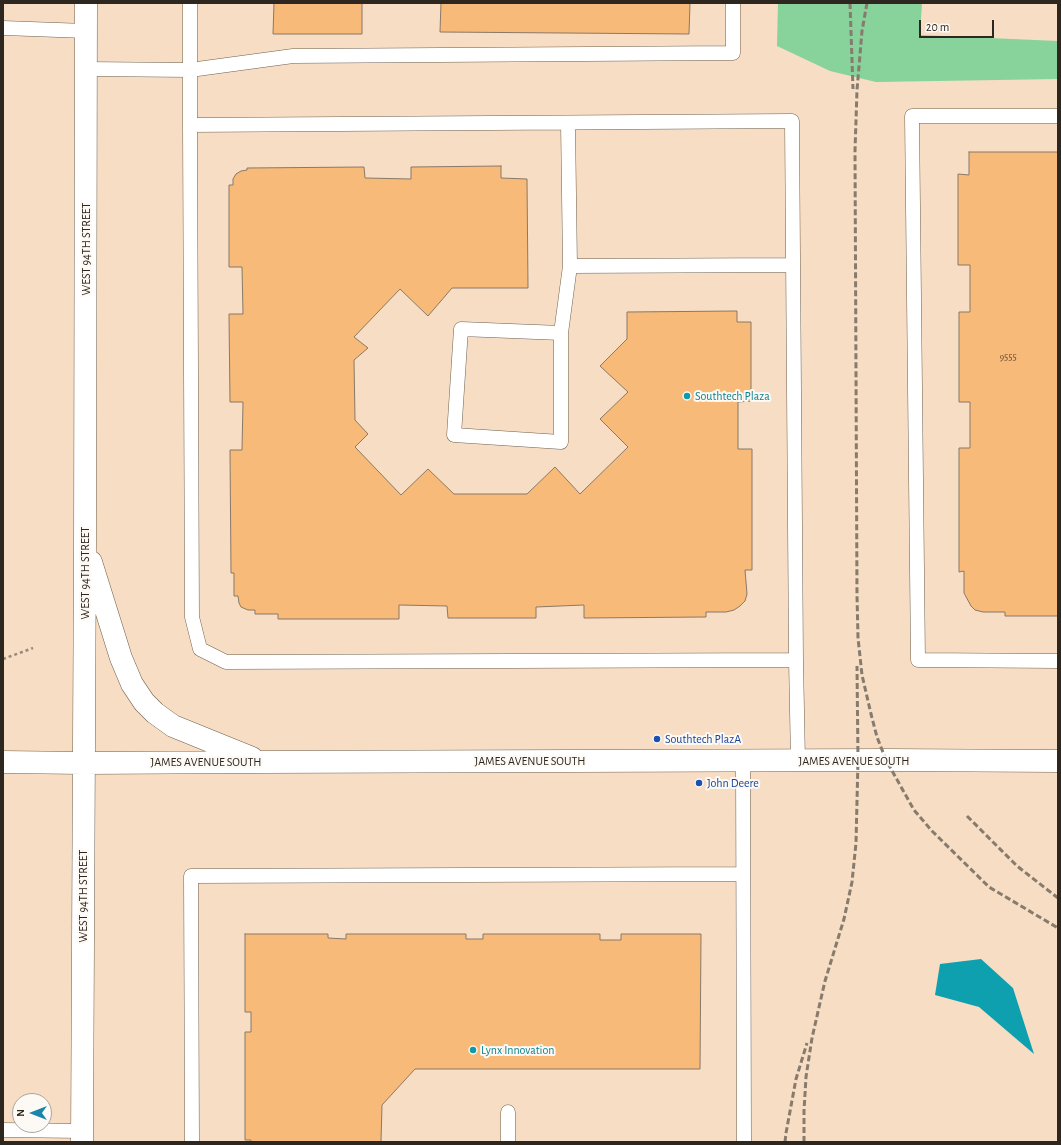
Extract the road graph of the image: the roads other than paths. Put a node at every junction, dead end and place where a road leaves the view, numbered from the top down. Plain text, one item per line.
1 (86, 3) edge
2 (190, 3) edge
3 (733, 3) edge
4 (3, 28) edge
5 (86, 30) junction
6 (86, 69) junction
7 (190, 70) junction
8 (1058, 116) edge
9 (568, 123) junction
10 (190, 125) junction
11 (793, 265) junction
12 (570, 266) junction
13 (561, 333) junction
14 (85, 542) junction
15 (796, 660) junction
16 (1058, 661) edge
17 (743, 761) junction
18 (798, 761) junction
19 (1058, 761) edge
20 (3, 762) edge
21 (260, 762) junction
22 (83, 763) junction
23 (743, 874) junction
24 (508, 1112) dead end
25 (3, 1130) edge
26 (82, 1136) edge
27 (192, 1142) edge
28 (508, 1142) edge
29 (744, 1142) edge

1 - 5 street, WEST 94TH STREET
2 - 7 lane
3 - 7 lane
4 - 5 lane
5 - 6 street, WEST 94TH STREET
6 - 7 lane
6 - 14 street, WEST 94TH STREET
7 - 10 lane
8 - 16 lane
9 - 10 lane
9 - 11 lane
9 - 12 lane
10 - 15 lane
11 - 12 lane
11 - 15 lane
12 - 13 lane
13 - 13 lane
14 - 21 street
14 - 22 street, WEST 94TH STREET
15 - 18 lane
17 - 18 street, JAMES AVENUE SOUTH
17 - 21 street, JAMES AVENUE SOUTH
17 - 23 lane
18 - 19 street, JAMES AVENUE SOUTH
20 - 22 street, JAMES AVENUE SOUTH
21 - 22 street, JAMES AVENUE SOUTH
22 - 26 street, WEST 94TH STREET
23 - 27 lane
23 - 29 lane
24 - 28 lane
25 - 26 lane

